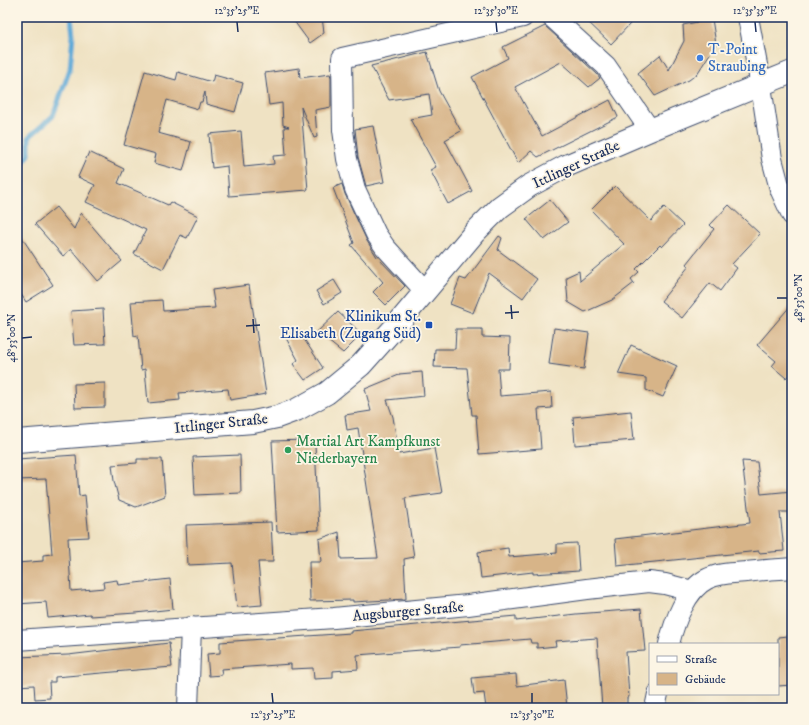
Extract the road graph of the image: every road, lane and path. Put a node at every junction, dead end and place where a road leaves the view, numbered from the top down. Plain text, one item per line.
1 (523, 17) edge
2 (552, 17) edge
3 (748, 17) edge
4 (792, 72) edge
5 (792, 81) edge
6 (761, 86) junction
7 (650, 130) junction
8 (792, 215) edge
9 (424, 291) junction
10 (17, 440) edge
11 (792, 568) edge
12 (692, 591) junction
13 (191, 627) junction
14 (17, 640) edge
15 (669, 643) edge
16 (658, 695) edge
17 (188, 708) edge
18 (655, 708) edge

1 - 9 street
2 - 7 street
3 - 6 street
4 - 6 street, Ittlinger Straße
5 - 6 street, Ittlinger Straße
6 - 7 street, Ittlinger Straße
6 - 8 street
7 - 9 street, Ittlinger Straße
9 - 10 street, Ittlinger Straße
11 - 12 street
12 - 13 street, Augsburger Straße
12 - 15 street
13 - 14 street, Augsburger Straße
13 - 17 street
16 - 18 street

